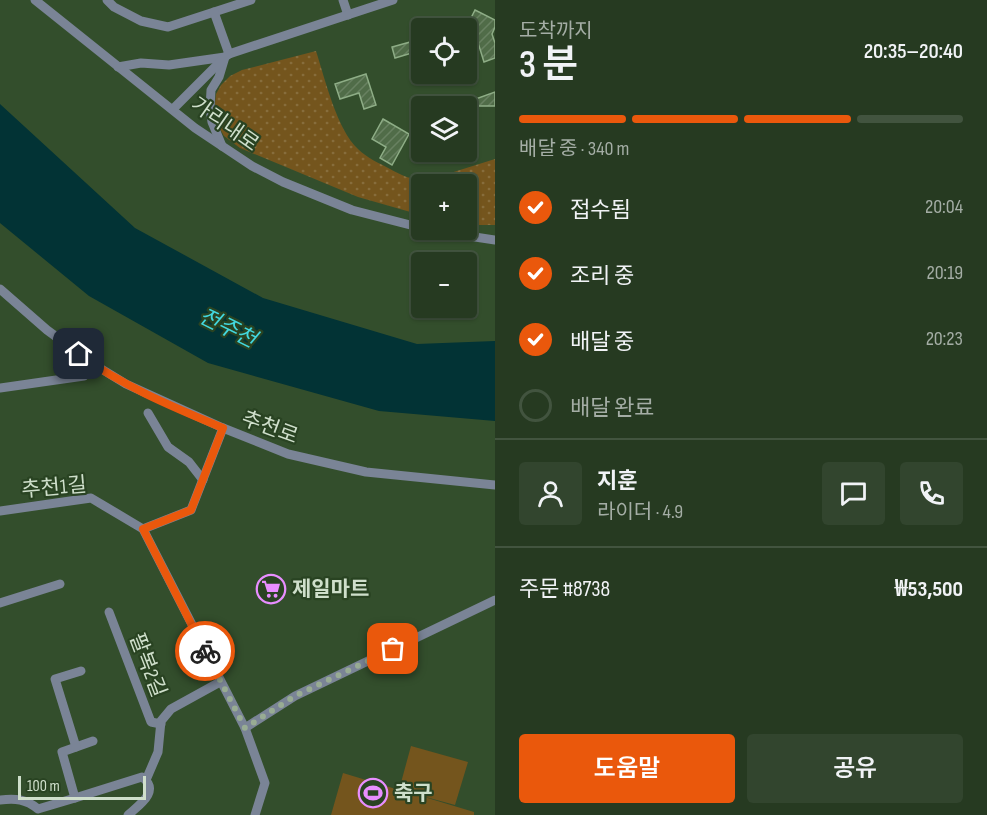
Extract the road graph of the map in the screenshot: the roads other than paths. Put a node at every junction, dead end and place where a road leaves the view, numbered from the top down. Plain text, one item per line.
1 (35, 0) edge
2 (107, 0) edge
3 (250, 0) edge
4 (343, 0) edge
5 (393, 0) edge
6 (214, 12) junction
7 (348, 15) junction
8 (227, 56) junction
9 (118, 67) junction
10 (173, 110) junction
11 (222, 148) junction
12 (411, 225) edge
13 (477, 237) edge
14 (495, 240) edge
15 (0, 289) edge
16 (84, 376) dead end
17 (0, 388) edge
18 (148, 413) dead end
19 (223, 428) junction
20 (203, 480) junction
21 (495, 485) edge
22 (0, 511) edge
23 (143, 529) junction
24 (60, 584) dead end
25 (495, 600) edge
26 (0, 603) edge
27 (109, 612) dead end
28 (81, 672) dead end
29 (220, 682) junction
30 (161, 724) junction
31 (245, 728) junction
32 (93, 741) dead end
33 (76, 747) junction
34 (146, 780) junction
35 (75, 798) junction
36 (0, 800) edge
37 (128, 815) edge
38 (255, 815) edge

1 - 9 street, 가리내로
2 - 6 street
3 - 6 street
4 - 7 street
5 - 7 street
6 - 8 street
7 - 8 street
8 - 9 street
8 - 10 street
8 - 11 street
9 - 10 street, 가리내로
10 - 11 street, 가리내로
11 - 12 street, 가리내로
13 - 14 street
15 - 19 street, 추천로
16 - 17 street
18 - 20 street
19 - 20 street
19 - 21 street, 추천로
20 - 23 street
22 - 23 street, 추천1길
23 - 29 street
24 - 26 street
25 - 31 street
27 - 30 street, 팔복2길
28 - 33 street
29 - 30 street, 팔복2길
29 - 31 street
30 - 34 street, 팔복2길
31 - 38 street
32 - 33 street
33 - 35 street
34 - 35 street
34 - 37 street, 팔복2길
35 - 36 street

